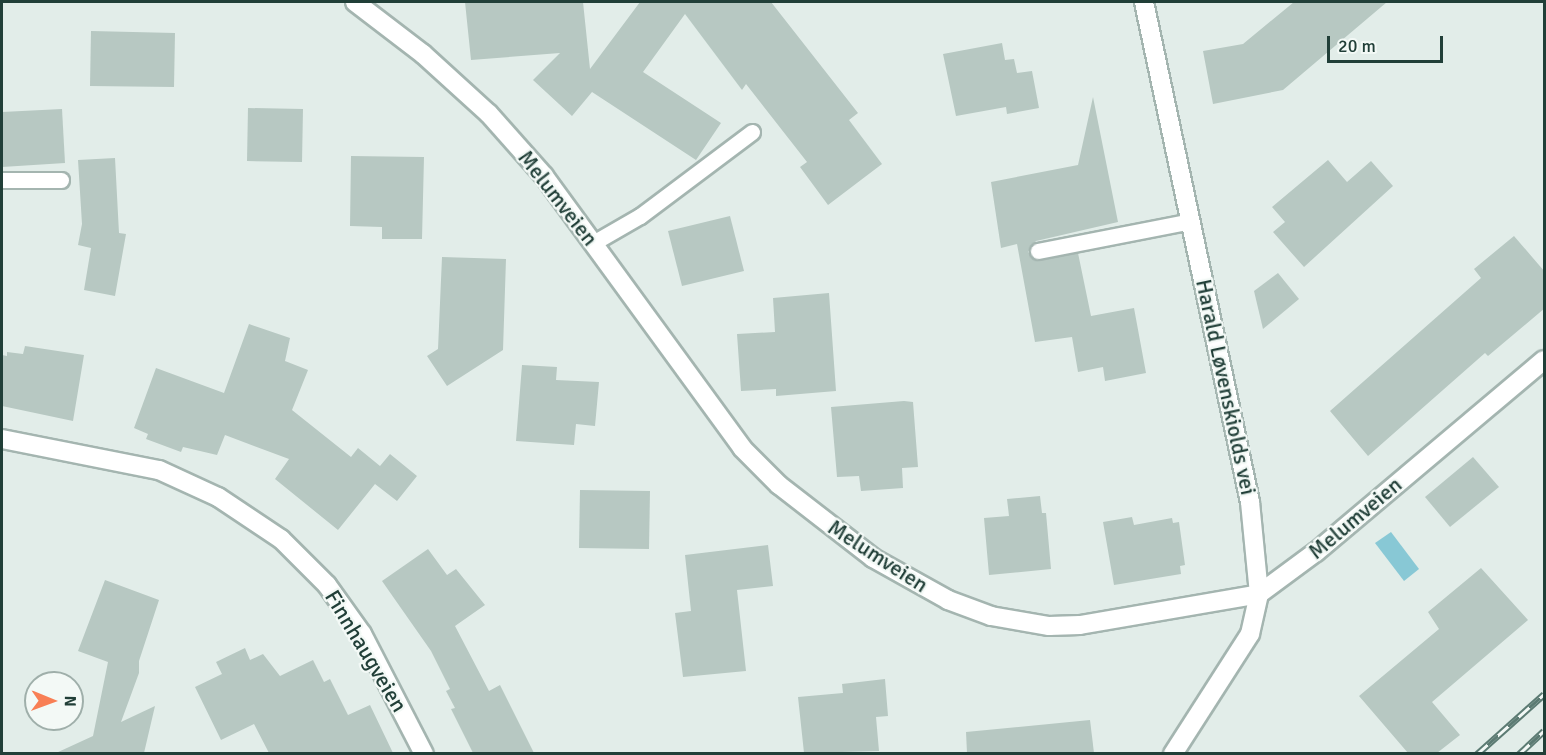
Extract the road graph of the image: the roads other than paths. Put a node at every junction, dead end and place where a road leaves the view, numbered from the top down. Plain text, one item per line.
1 (355, 2) edge
2 (1144, 2) edge
3 (752, 132) dead end
4 (2, 180) edge
5 (61, 180) dead end
6 (1191, 221) junction
7 (593, 243) junction
8 (1038, 251) dead end
9 (1545, 360) edge
10 (2, 440) edge
11 (1259, 594) junction
12 (424, 753) edge
13 (1173, 753) edge

1 - 7 street, Melumveien
2 - 6 street, Harald Løvenskiolds vei
3 - 7 lane
4 - 5 lane
6 - 8 lane
6 - 11 street, Harald Løvenskiolds vei
7 - 11 street, Melumveien
9 - 11 street, Melumveien
10 - 12 street, Finnhaugveien
11 - 13 street, Harald Løvenskiolds vei

